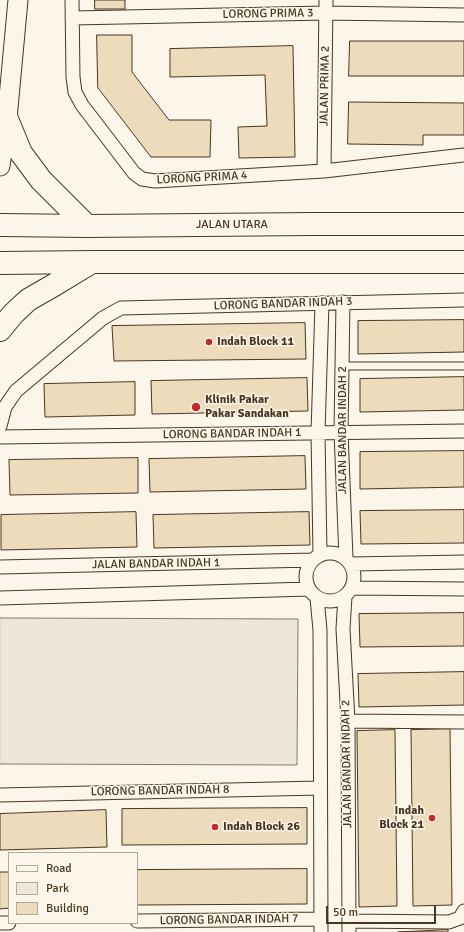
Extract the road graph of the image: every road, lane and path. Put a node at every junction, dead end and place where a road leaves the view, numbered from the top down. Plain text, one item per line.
1 (18, 0) edge
2 (72, 0) edge
3 (326, 6) edge
4 (464, 15) edge
5 (72, 18) junction
6 (7, 118) junction
7 (464, 155) edge
8 (0, 166) edge
9 (324, 171) junction
10 (464, 224) edge
11 (0, 226) edge
12 (87, 226) junction
13 (93, 262) junction
14 (464, 262) edge
15 (0, 263) edge
16 (464, 300) edge
17 (344, 302) junction
18 (322, 303) junction
19 (0, 330) edge
20 (343, 366) junction
21 (464, 366) edge
22 (0, 426) edge
23 (464, 431) edge
24 (341, 432) junction
25 (318, 433) junction
26 (0, 437) edge
27 (317, 558) junction
28 (348, 561) junction
29 (464, 562) edge
30 (0, 567) edge
31 (464, 590) edge
32 (348, 592) junction
33 (313, 593) junction
34 (0, 598) edge
35 (348, 721) junction
36 (464, 722) edge
37 (320, 788) junction
38 (0, 794) edge
39 (464, 911) edge
40 (138, 922) edge
41 (321, 926) edge
42 (349, 927) edge

1 - 6 main road
2 - 5 street, LORONG PRIMA 4
3 - 4 street, LORONG PRIMA 3
3 - 5 street, LORONG PRIMA 3
3 - 9 street, JALAN PRIMA 2
5 - 9 street, LORONG PRIMA 4
6 - 8 main road
6 - 12 highway
7 - 9 street, LORONG PRIMA 4
10 - 12 highway, JALAN UTARA
11 - 12 highway, JALAN UTARA
13 - 14 highway
13 - 15 highway
13 - 19 highway
16 - 17 street, LORONG BANDAR INDAH 3
17 - 18 street, LORONG BANDAR INDAH 3
17 - 20 street, JALAN BANDAR INDAH 2
18 - 22 street, LORONG BANDAR INDAH 3
18 - 25 street, JALAN BANDAR INDAH 2
20 - 21 lane
20 - 24 street, JALAN BANDAR INDAH 2
23 - 24 street, LORONG BANDAR INDAH 1
24 - 25 street, LORONG BANDAR INDAH 1
24 - 28 street, JALAN BANDAR INDAH 2
25 - 26 street, LORONG BANDAR INDAH 1
25 - 27 street, JALAN BANDAR INDAH 2
27 - 28 street
27 - 30 street, JALAN BANDAR INDAH 1
27 - 33 street
28 - 29 street
28 - 32 street
31 - 32 street
32 - 33 street
32 - 35 street, JALAN BANDAR INDAH 2
33 - 34 street
33 - 37 street
35 - 36 street
35 - 42 street, JALAN BANDAR INDAH 2
37 - 38 street, LORONG BANDAR INDAH 8
37 - 41 street
39 - 42 street
40 - 41 street, LORONG BANDAR INDAH 7

